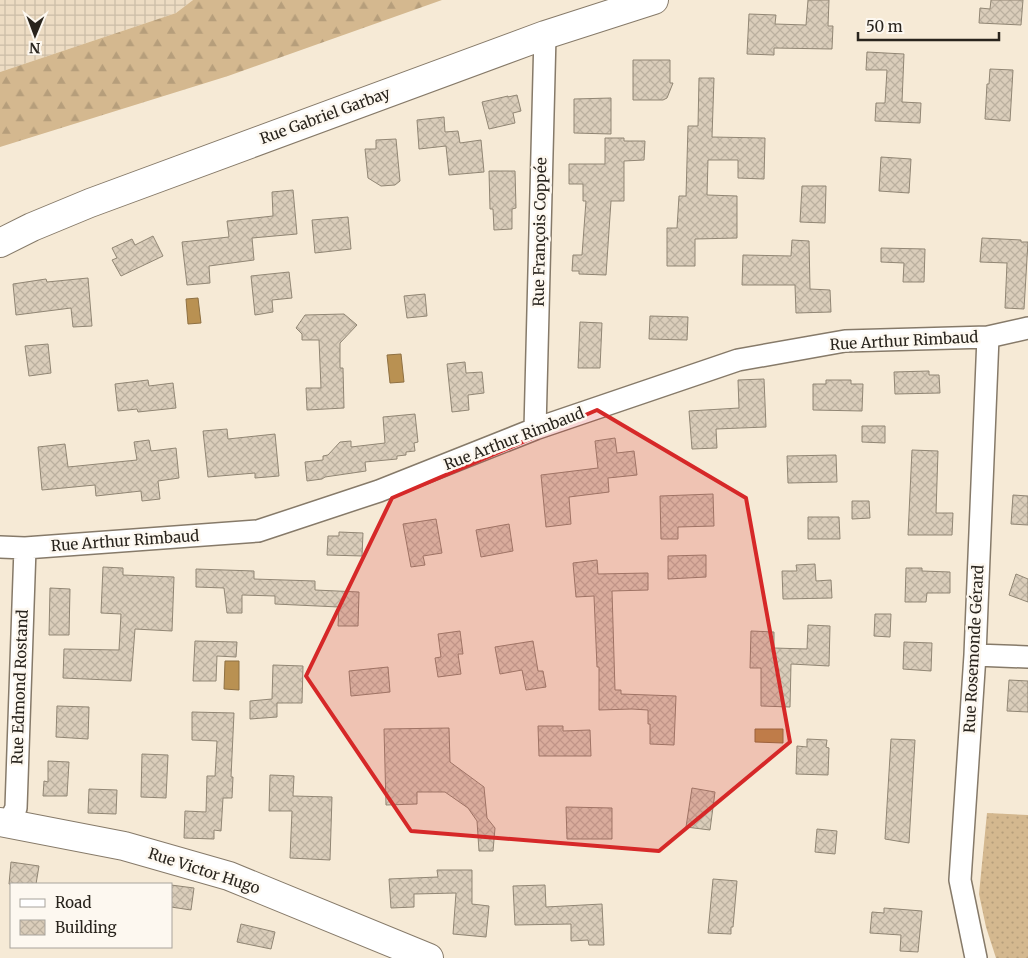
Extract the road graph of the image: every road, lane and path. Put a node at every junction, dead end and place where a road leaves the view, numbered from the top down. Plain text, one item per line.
1 (654, 0) edge
2 (545, 35) junction
3 (0, 243) edge
4 (1028, 328) edge
5 (988, 337) junction
6 (535, 429) junction
7 (0, 547) edge
8 (25, 548) junction
9 (975, 655) junction
10 (1028, 657) edge
11 (4, 823) edge
12 (429, 958) edge
13 (976, 958) edge

1 - 2 street, Rue Gabriel Garbay
2 - 3 street, Rue Gabriel Garbay
2 - 6 street, Rue François Coppée
4 - 5 street, Rue Arthur Rimbaud
5 - 6 street, Rue Arthur Rimbaud
5 - 9 street, Rue Rosemonde Gérard
6 - 8 street, Rue Arthur Rimbaud
7 - 8 street, Rue Arthur Rimbaud
8 - 11 street, Rue Edmond Rostand
9 - 10 street
9 - 13 street, Rue Rosemonde Gérard
11 - 12 street, Rue Victor Hugo

